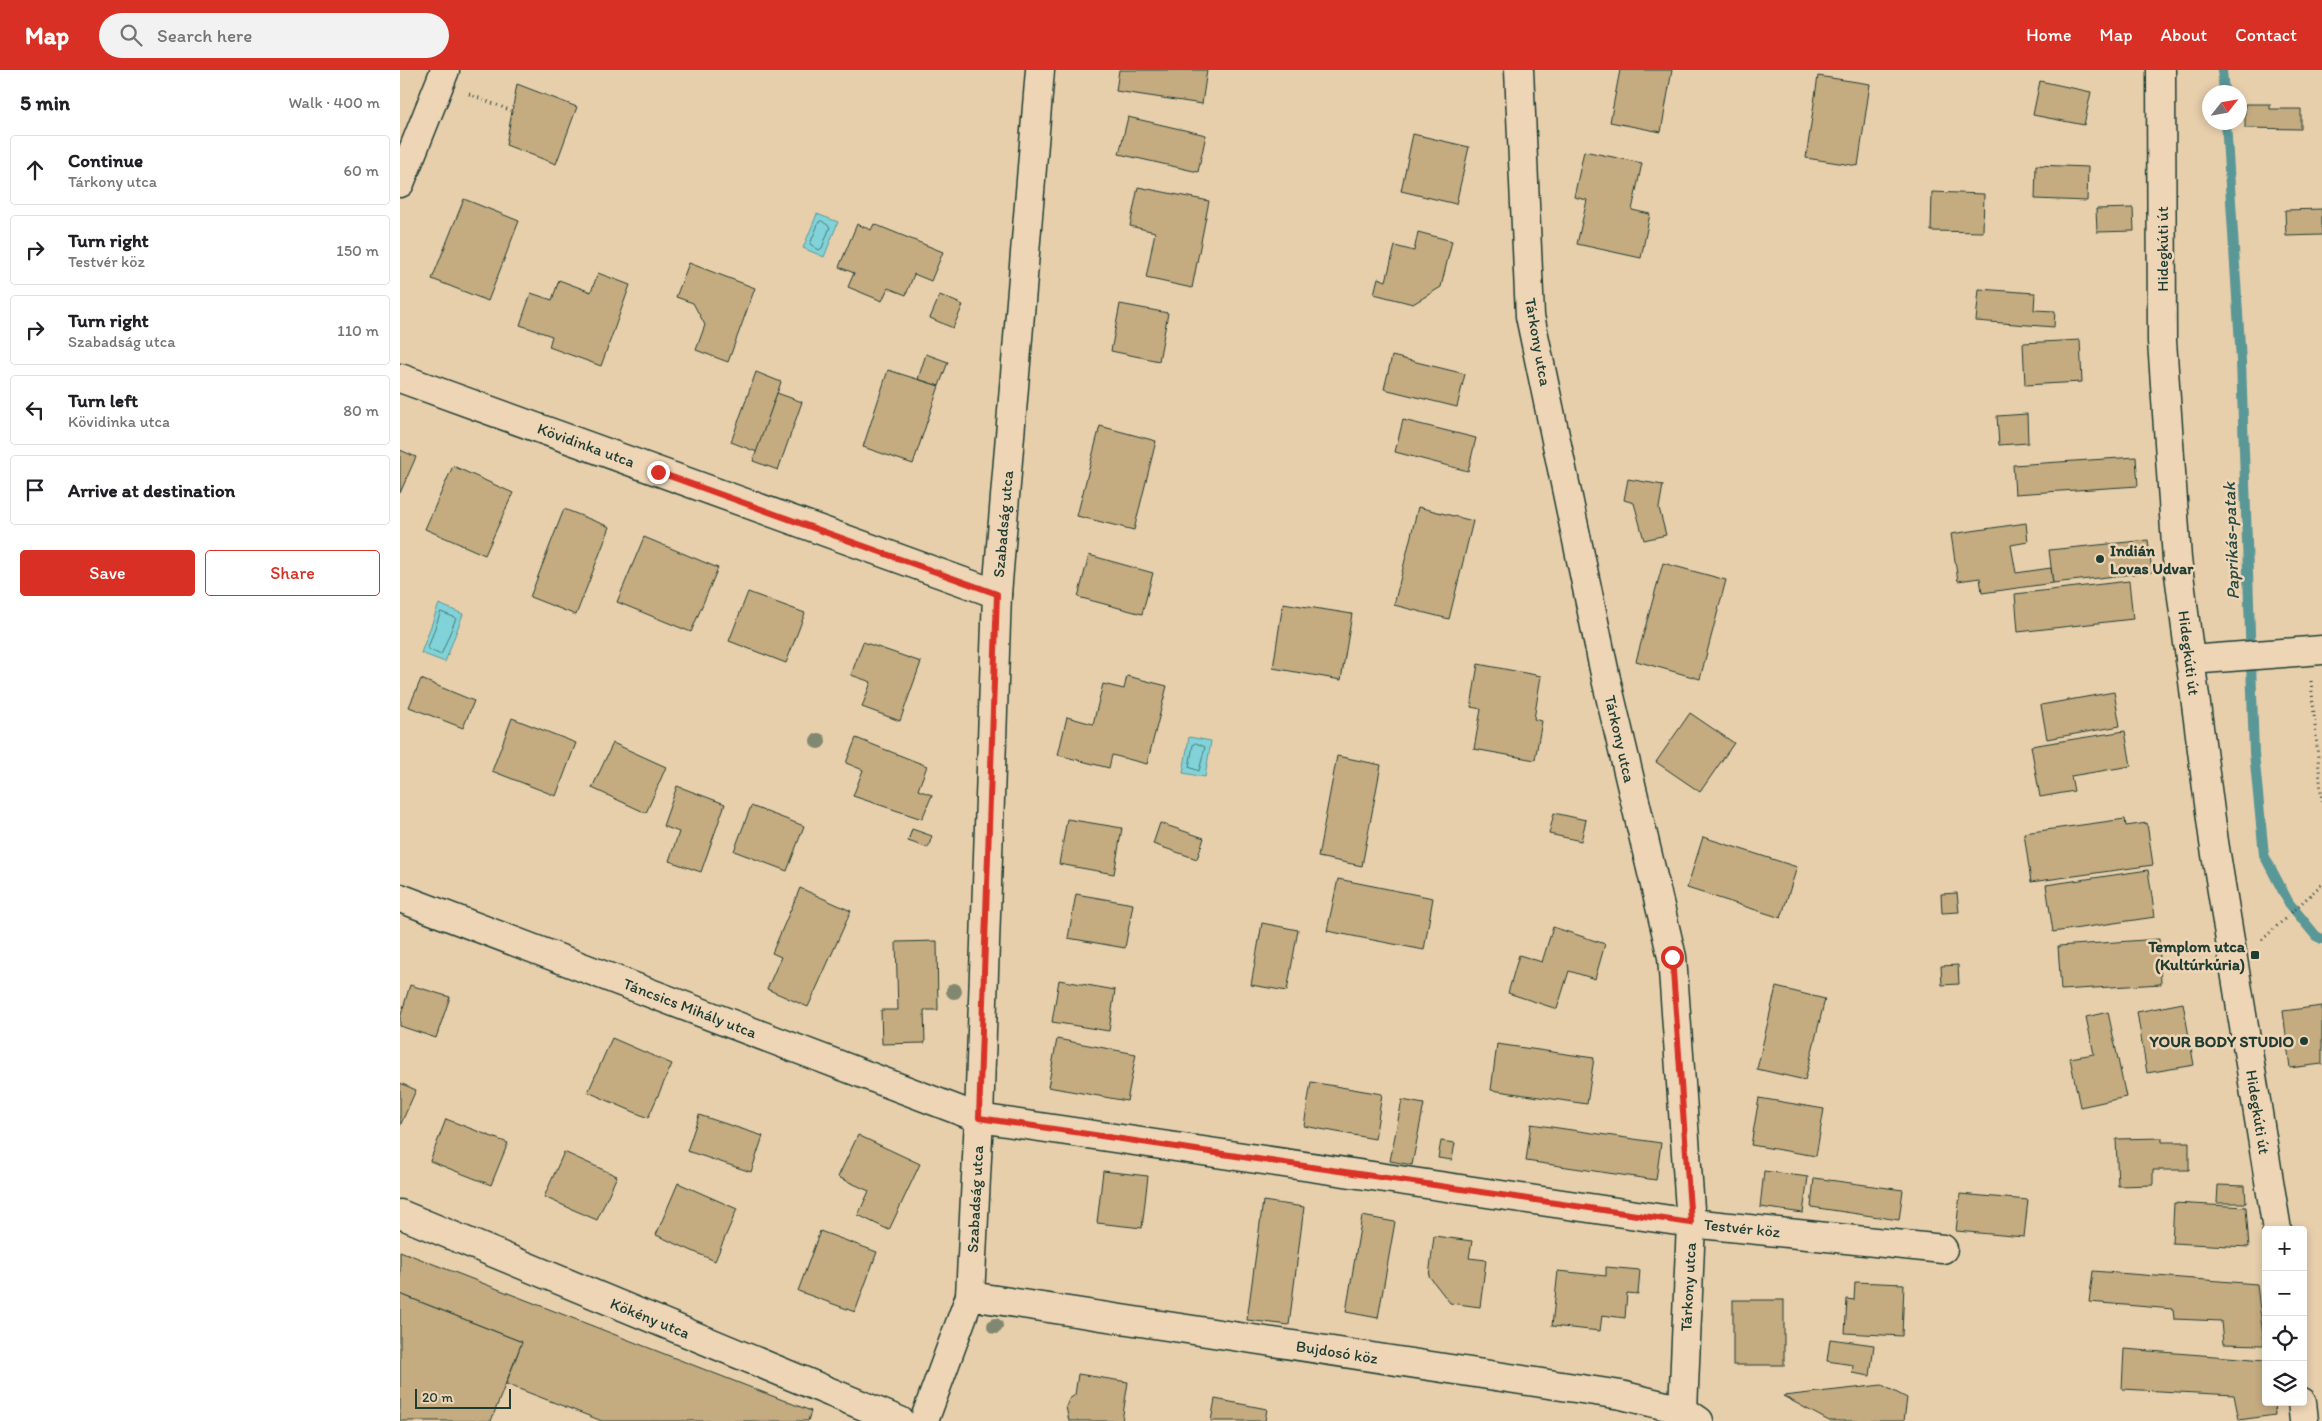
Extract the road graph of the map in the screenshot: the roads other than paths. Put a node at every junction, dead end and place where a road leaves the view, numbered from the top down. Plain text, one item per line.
1 (1040, 70) edge
2 (1519, 70) edge
3 (2161, 70) edge
4 (443, 76) edge
5 (400, 183) edge
6 (400, 378) edge
7 (997, 594) junction
8 (2190, 660) junction
9 (2316, 662) edge
10 (400, 898) edge
11 (979, 1118) junction
12 (400, 1214) edge
13 (1691, 1223) junction
14 (2275, 1226) edge
15 (1942, 1248) dead end
16 (970, 1296) junction
17 (2302, 1406) edge
18 (1691, 1416) edge
19 (900, 1421) edge
20 (924, 1421) edge
21 (2304, 1421) edge

1 - 7 street, Szabadság utca
2 - 13 street, Tárkony utca
3 - 8 street, Hidegkúti út
4 - 5 street
6 - 7 street, Kövidinka utca
7 - 11 street, Szabadság utca
8 - 9 street
8 - 14 street, Hidegkúti út
10 - 11 street, Táncsics Mihály utca
11 - 13 street, Testvér köz
11 - 16 street, Szabadság utca
12 - 19 street, Kökény utca
13 - 15 street, Testvér köz
13 - 18 street, Tárkony utca
16 - 18 street, Bujdosó köz
16 - 20 street, Szabadság utca
17 - 21 street

